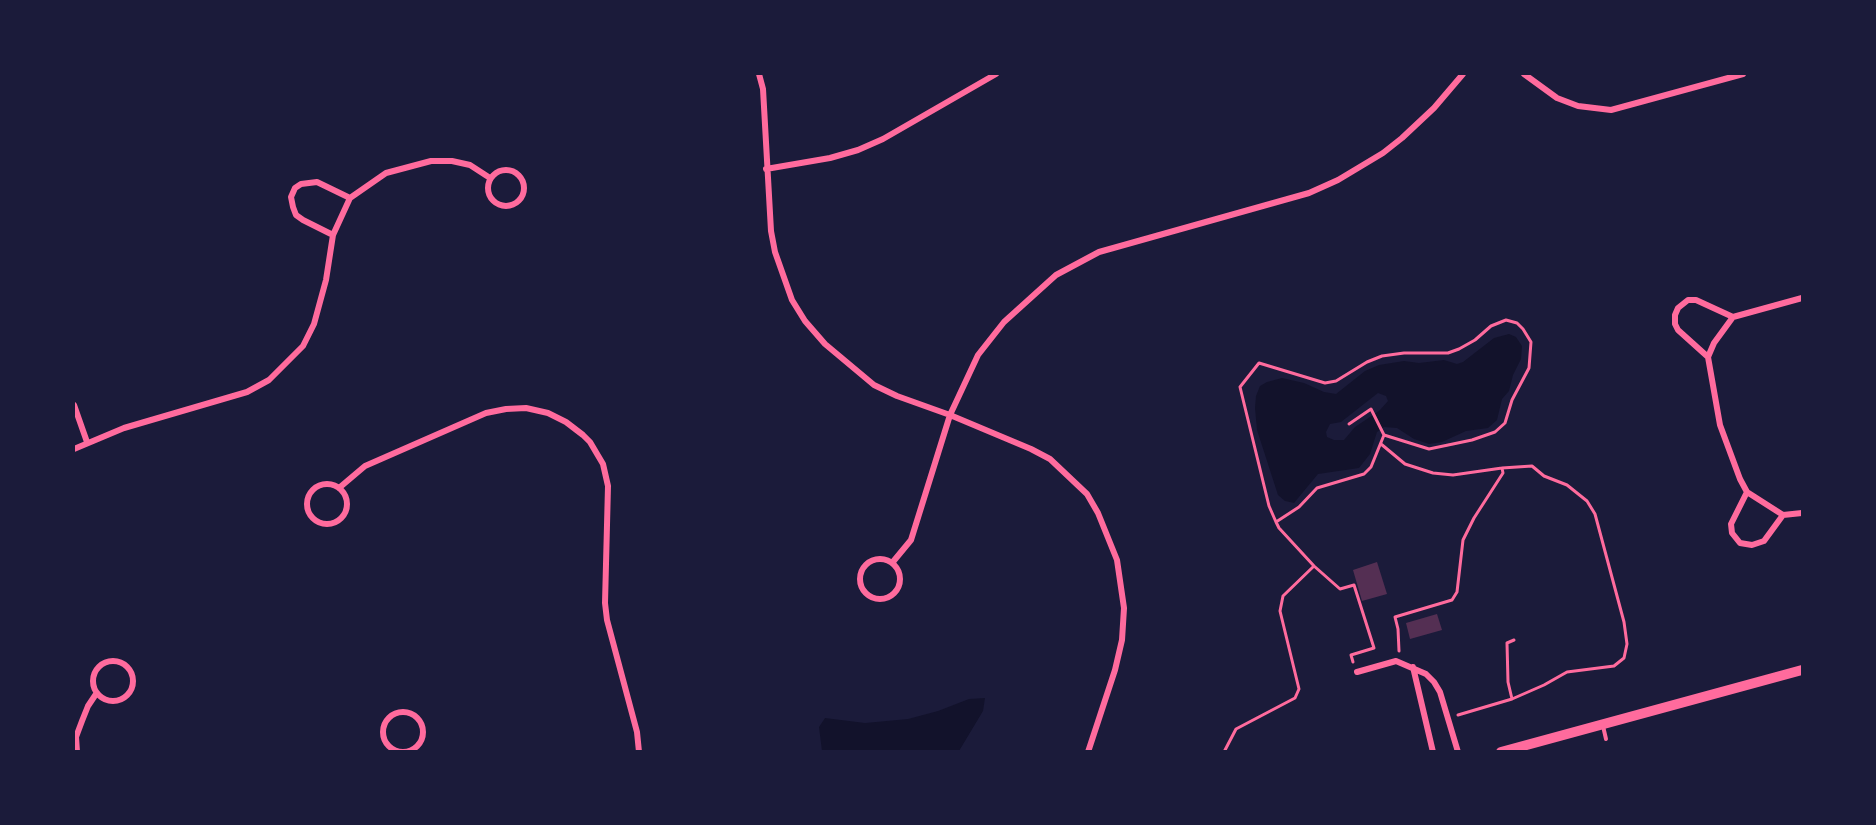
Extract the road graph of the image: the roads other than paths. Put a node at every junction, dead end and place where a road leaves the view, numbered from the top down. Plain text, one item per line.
1 (759, 74) edge
2 (996, 74) edge
3 (1463, 74) edge
4 (1524, 74) edge
5 (1743, 74) edge
6 (766, 169) junction
7 (490, 178) junction
8 (350, 198) junction
9 (333, 235) junction
10 (1803, 298) edge
11 (1733, 317) junction
12 (1708, 357) junction
13 (74, 405) edge
14 (950, 415) junction
15 (87, 442) junction
16 (74, 449) edge
17 (339, 488) junction
18 (1747, 492) junction
19 (1803, 513) edge
20 (1783, 515) junction
21 (892, 563) junction
22 (1413, 667) junction
23 (1803, 670) edge
24 (1356, 672) road end
25 (96, 694) junction
26 (1602, 723) junction
27 (1606, 739) dead end
28 (412, 750) joint
29 (77, 752) edge
30 (639, 752) edge
31 (1088, 752) edge
32 (1433, 752) edge
33 (1458, 752) edge
34 (1501, 752) edge

1 - 6 street
2 - 6 street
3 - 14 street
4 - 5 street
6 - 14 street
7 - 7 street
7 - 8 street
8 - 9 street
8 - 9 street
9 - 15 street
10 - 11 street
11 - 12 street
11 - 12 street
12 - 18 street
13 - 15 street
14 - 21 street
14 - 31 street
15 - 16 street
17 - 17 street
17 - 30 street
18 - 20 street
18 - 20 street
19 - 20 street
21 - 21 street
22 - 24 street
22 - 32 street
22 - 33 street
23 - 26 main road
25 - 25 street
25 - 29 street
26 - 27 lane
26 - 34 main road
28 - 28 street

